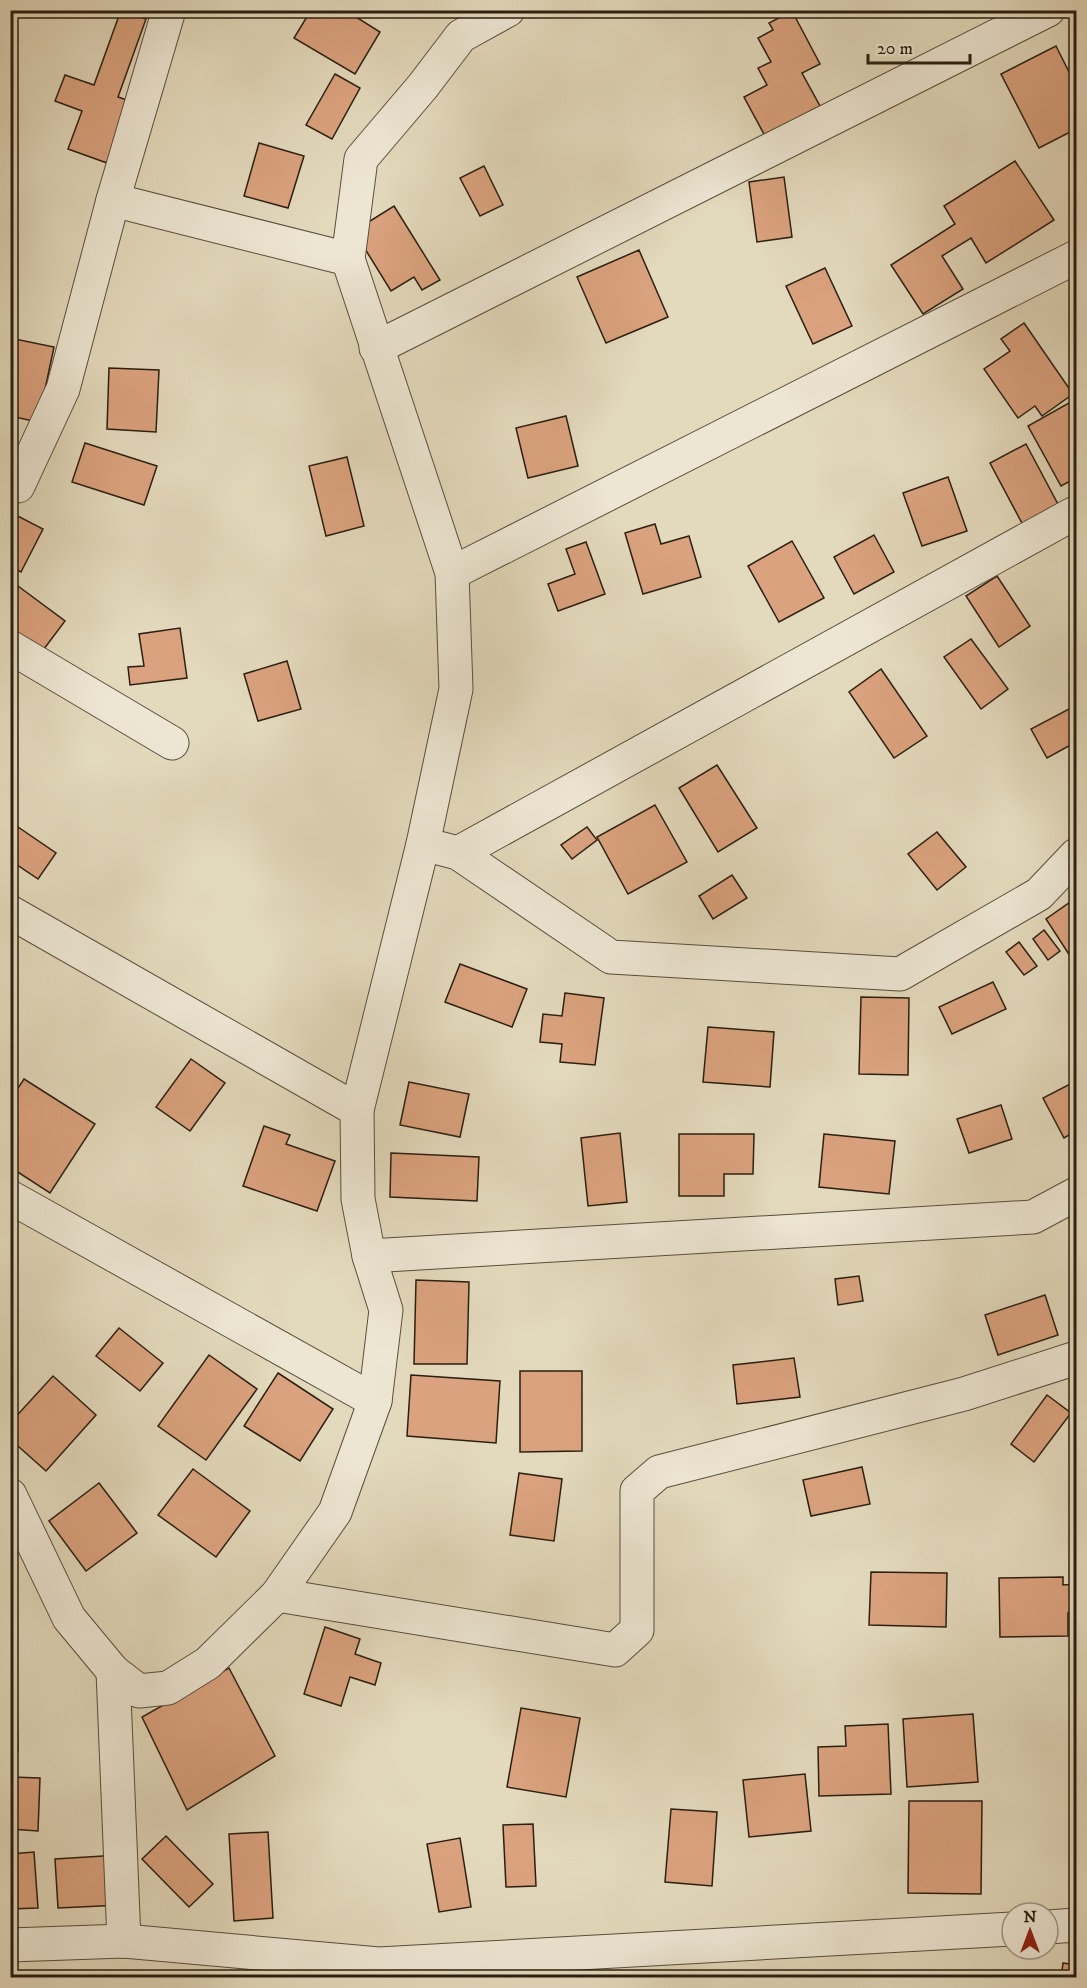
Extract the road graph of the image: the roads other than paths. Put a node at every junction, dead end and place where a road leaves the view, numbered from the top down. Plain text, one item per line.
1 (169, 10) edge
2 (508, 10) edge
3 (1048, 10) edge
4 (113, 200) junction
5 (1077, 257) edge
6 (348, 259) junction
7 (376, 348) junction
8 (10, 487) edge
9 (1077, 514) edge
10 (452, 573) junction
11 (10, 647) edge
12 (172, 743) dead end
13 (423, 844) junction
14 (458, 853) junction
15 (1077, 855) edge
16 (10, 912) edge
17 (357, 1110) junction
18 (1077, 1194) edge
19 (10, 1197) edge
20 (369, 1256) junction
21 (1077, 1358) edge
22 (375, 1401) junction
23 (10, 1495) edge
24 (277, 1595) junction
25 (113, 1671) junction
26 (1077, 1925) edge
27 (1060, 1926) edge
28 (1000, 1930) edge
29 (124, 1941) junction
30 (10, 1945) edge
31 (380, 1971) edge

1 - 4 street
2 - 6 street
3 - 7 street
4 - 6 street
4 - 8 street
5 - 10 street
6 - 7 street
7 - 10 street
9 - 14 street
10 - 13 street
11 - 12 street
13 - 14 street
13 - 17 street
14 - 15 street
16 - 17 street
17 - 20 street
18 - 20 street
19 - 22 street
20 - 22 street
21 - 24 street
22 - 24 street
23 - 25 street
24 - 25 street
25 - 29 street
26 - 27 street
28 - 31 street
29 - 30 street
29 - 31 street

